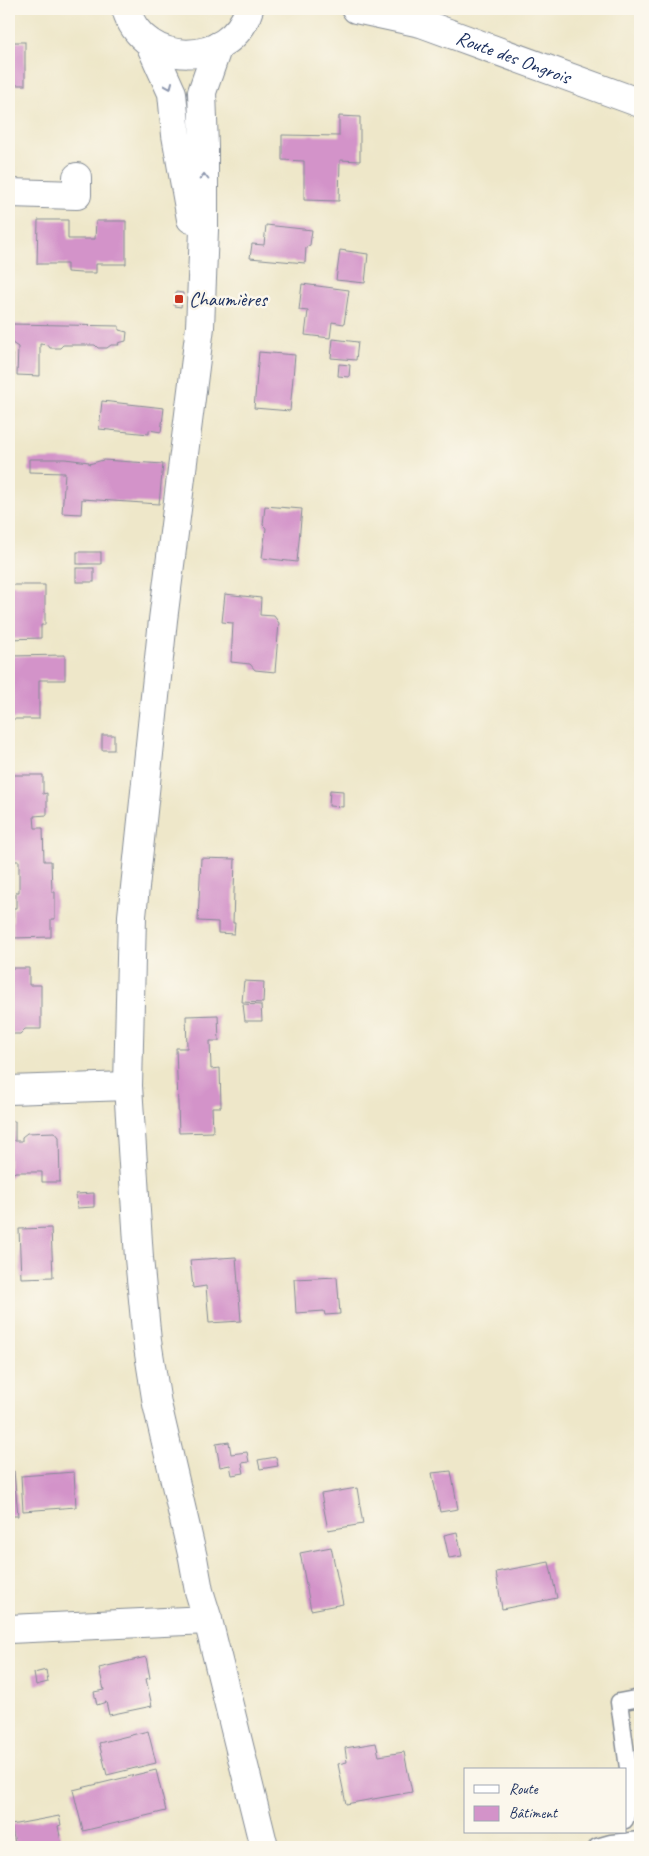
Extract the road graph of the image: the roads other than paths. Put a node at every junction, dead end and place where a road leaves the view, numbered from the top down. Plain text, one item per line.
1 (126, 9) edge
2 (249, 9) edge
3 (356, 9) edge
4 (149, 42) junction
5 (218, 46) junction
6 (640, 102) edge
7 (77, 177) dead end
8 (9, 193) edge
9 (202, 278) junction
10 (128, 1086) junction
11 (9, 1090) edge
12 (208, 1620) junction
13 (9, 1629) edge
14 (640, 1698) edge
15 (626, 1815) edge
16 (640, 1840) edge
17 (609, 1841) edge
18 (264, 1847) edge

1 - 4 street
2 - 5 street
3 - 6 street, Route des Ongrois
4 - 5 street
4 -> 9 street
9 -> 5 street
7 - 8 street
9 - 10 street
10 - 11 street
10 - 12 street
12 - 13 street
12 - 18 street
14 - 15 lane
16 - 17 lane

